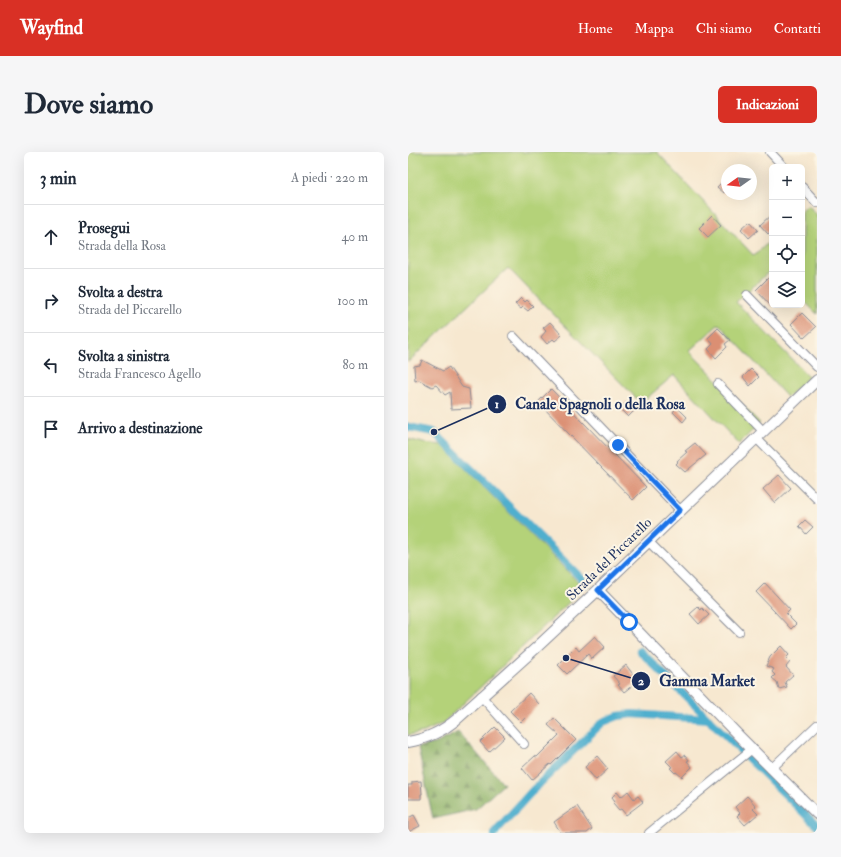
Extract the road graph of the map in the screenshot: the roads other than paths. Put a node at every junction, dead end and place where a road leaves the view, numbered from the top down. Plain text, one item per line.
1 (770, 152) edge
2 (781, 164) edge
3 (805, 190) edge
4 (817, 203) edge
5 (747, 296) dead end
6 (513, 336) dead end
7 (817, 368) edge
8 (817, 380) edge
9 (718, 384) dead end
10 (760, 434) junction
11 (817, 499) edge
12 (680, 510) junction
13 (648, 542) junction
14 (598, 590) junction
15 (739, 632) dead end
16 (481, 696) junction
17 (817, 725) edge
18 (408, 742) edge
19 (524, 744) dead end
20 (752, 749) junction
21 (771, 769) junction
22 (817, 814) edge
23 (649, 833) edge

1 - 2 street
3 - 4 street
5 - 7 street
6 - 12 street
8 - 10 street, Strada del Piccarello
9 - 10 street
10 - 11 street
10 - 12 street, Strada del Piccarello
12 - 13 street, Strada del Piccarello
13 - 14 street, Strada del Piccarello
13 - 15 street
14 - 16 street, Strada del Piccarello
14 - 20 street
16 - 18 street, Strada del Piccarello
16 - 19 street
17 - 21 street
20 - 21 street
20 - 23 street
21 - 22 street

